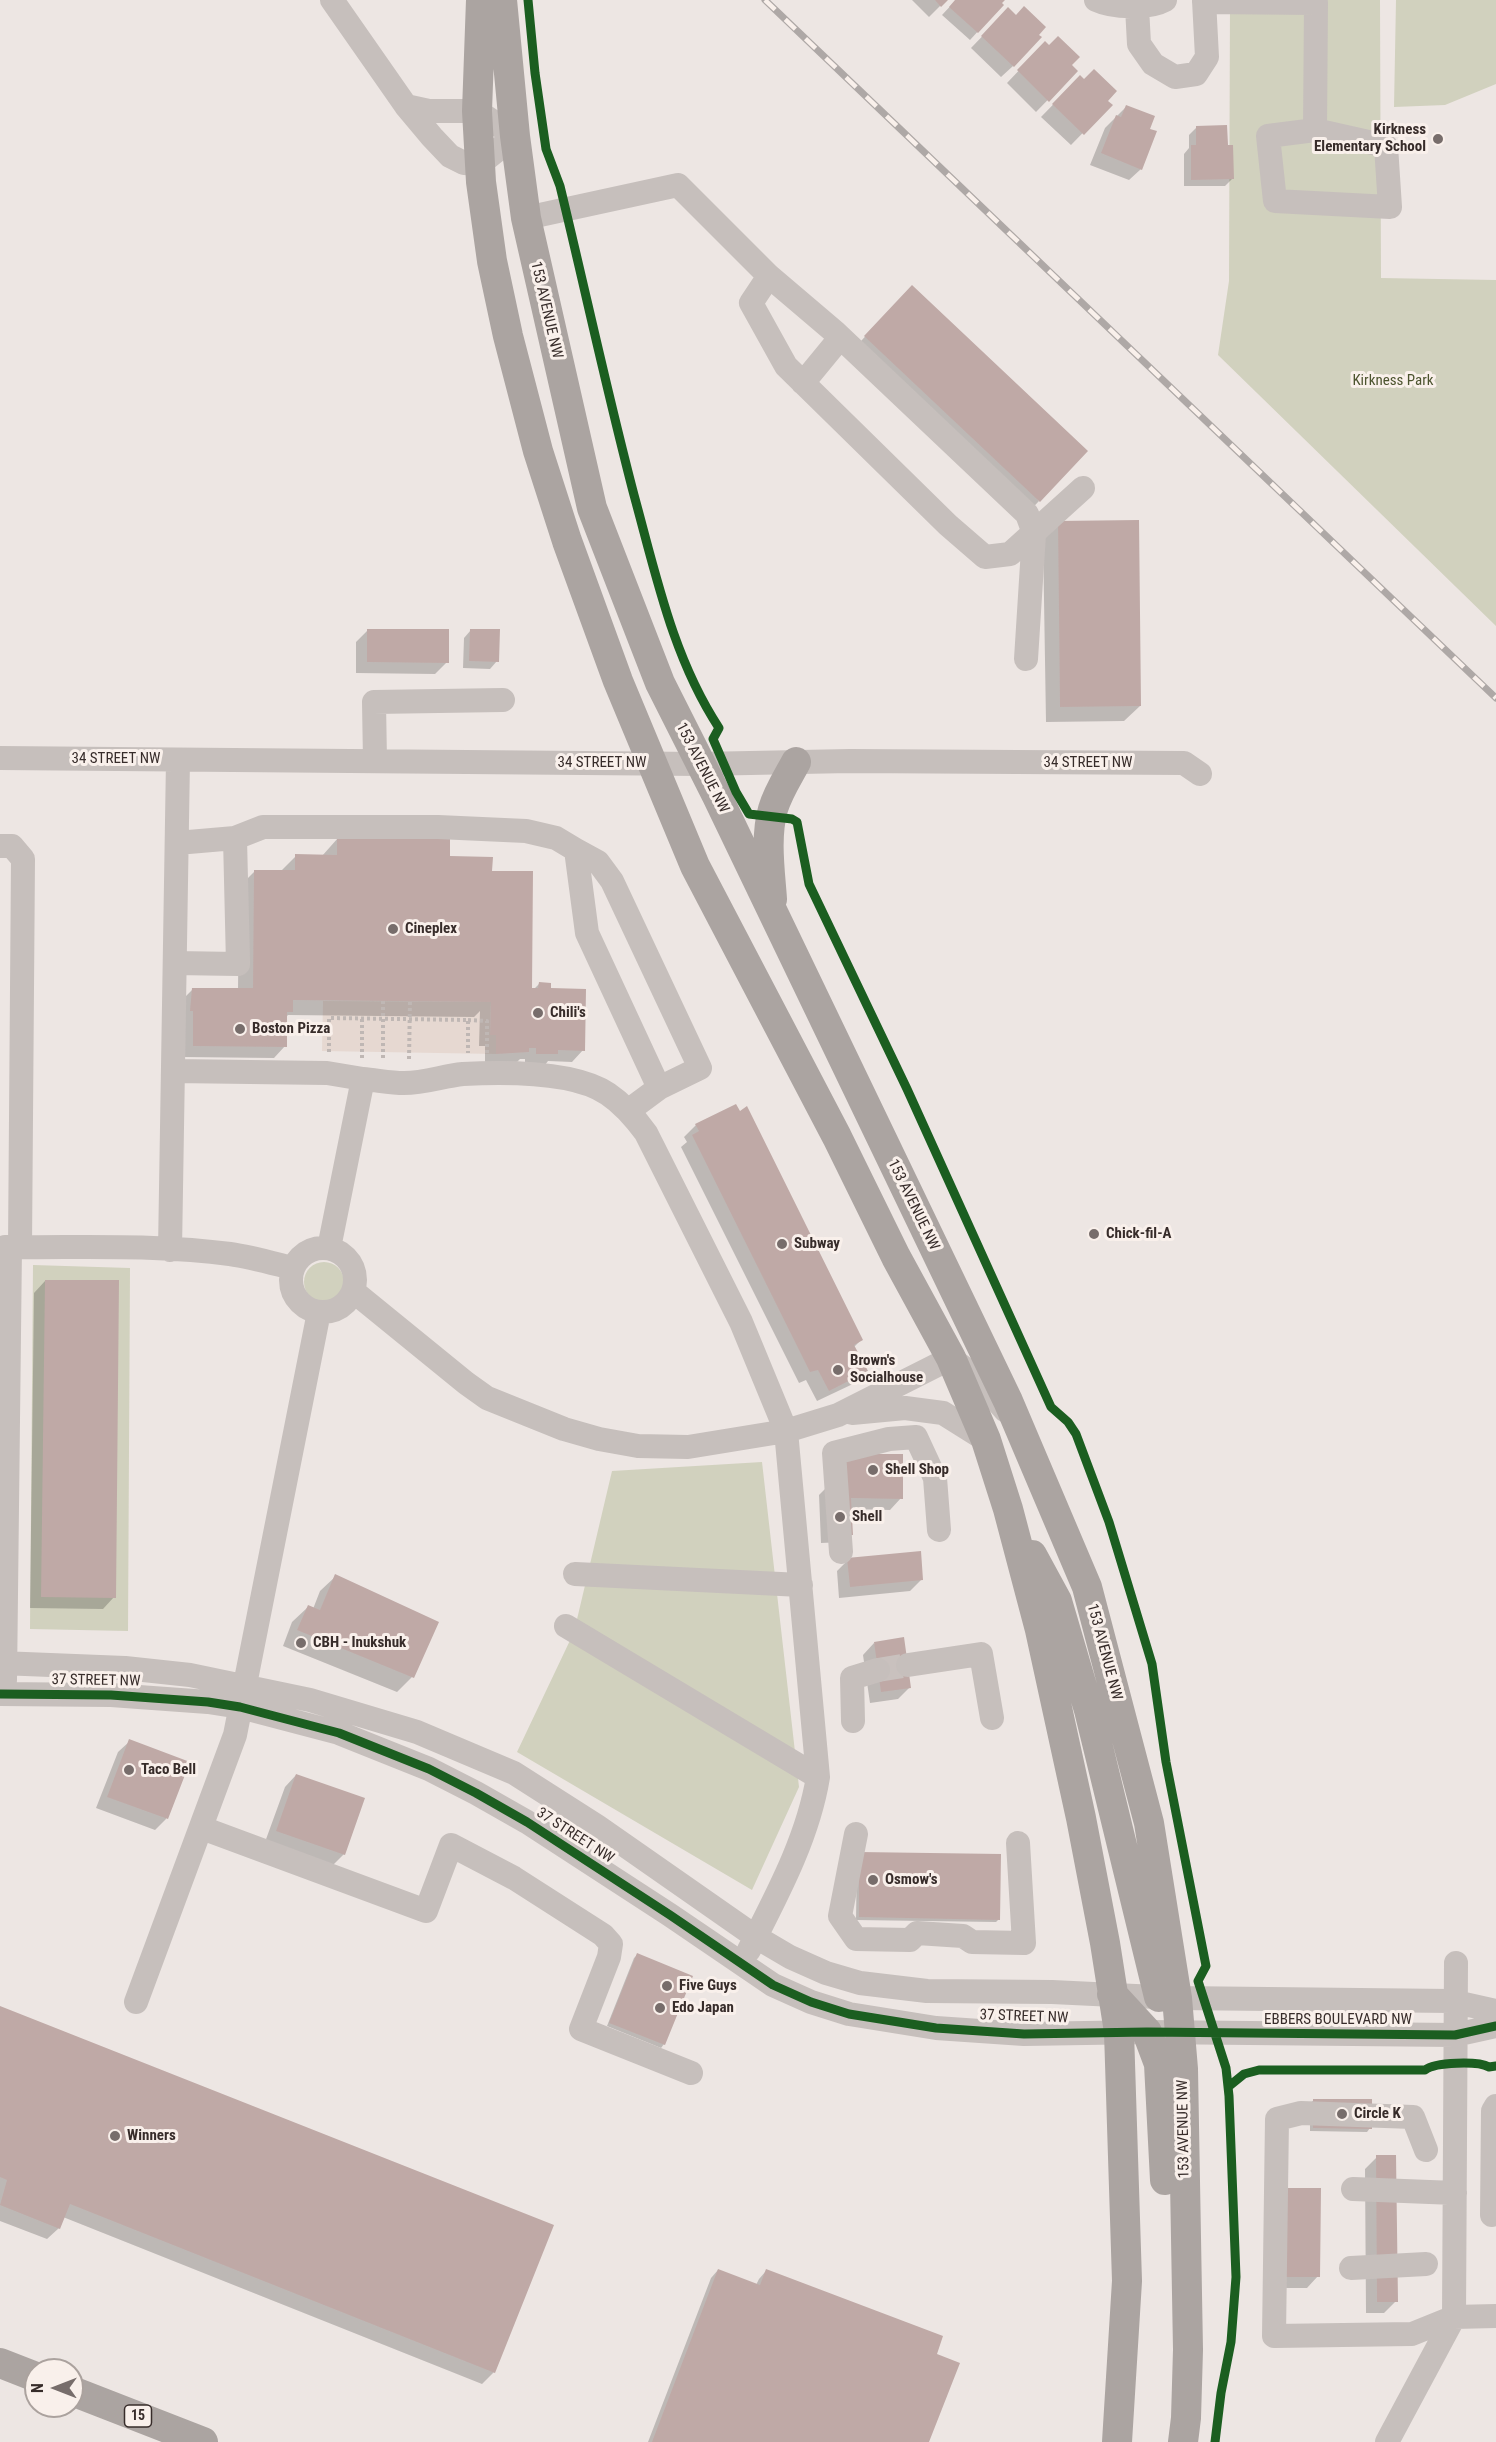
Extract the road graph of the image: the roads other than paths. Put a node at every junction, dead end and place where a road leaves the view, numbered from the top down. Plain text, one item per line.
1 (332, 0) edge
2 (481, 0) edge
3 (502, 0) edge
4 (1096, 0) edge
5 (1164, 1) edge
6 (1204, 1) edge
7 (1137, 7) junction
8 (406, 106) junction
9 (477, 111) junction
10 (1315, 130) junction
11 (515, 136) junction
12 (480, 164) junction
13 (526, 218) junction
14 (770, 276) junction
15 (840, 338) junction
16 (803, 383) junction
17 (1083, 488) dead end
18 (1034, 533) junction
19 (1026, 658) dead end
20 (503, 700) dead end
21 (0, 758) edge
22 (178, 759) junction
23 (375, 761) junction
24 (796, 762) junction
25 (653, 763) junction
26 (700, 764) junction
27 (1200, 774) dead end
28 (235, 838) junction
29 (177, 843) junction
30 (0, 846) edge
31 (576, 850) junction
32 (774, 917) junction
33 (175, 963) junction
34 (363, 1069) junction
35 (174, 1071) junction
36 (659, 1088) junction
37 (628, 1111) junction
38 (10, 1247) edge
39 (329, 1248) junction
40 (170, 1250) junction
41 (292, 1268) junction
42 (353, 1292) junction
43 (319, 1312) junction
44 (951, 1358) junction
45 (838, 1415) junction
46 (786, 1431) junction
47 (1023, 1432) junction
48 (986, 1440) junction
49 (1008, 1509) junction
50 (939, 1530) dead end
51 (841, 1552) dead end
52 (575, 1575) dead end
53 (801, 1585) junction
54 (566, 1626) dead end
55 (2, 1664) edge
56 (908, 1665) tunnel mouth
57 (878, 1670) tunnel mouth
58 (2, 1694) edge
59 (243, 1696) junction
60 (992, 1718) dead end
61 (853, 1721) dead end
62 (818, 1777) junction
63 (202, 1828) junction
64 (856, 1834) dead end
65 (1018, 1843) dead end
66 (756, 1937) junction
67 (1456, 1963) dead end
68 (742, 1964) junction
69 (1112, 1994) junction
70 (1168, 1997) junction
71 (136, 2002) dead end
72 (1455, 2002) junction
73 (1496, 2011) edge
74 (1496, 2026) edge
75 (1133, 2032) junction
76 (1180, 2034) junction
77 (1455, 2035) junction
78 (691, 2073) dead end
79 (1496, 2106) edge
80 (1426, 2150) dead end
81 (1353, 2189) dead end
82 (1455, 2205) junction
83 (1494, 2215) edge
84 (1426, 2264) dead end
85 (1352, 2268) dead end
86 (1496, 2316) edge
87 (1454, 2317) junction
88 (0, 2363) edge
89 (24, 2372) edge
90 (84, 2396) edge
91 (1185, 2430) edge
92 (203, 2442) edge
93 (1117, 2442) edge
94 (1387, 2442) edge

1 - 8 street
2 - 9 main road
3 - 11 main road, 153 AVENUE NW
4 - 7 street
5 - 7 street
6 - 7 street
6 - 10 street
8 - 9 street
8 - 12 street
9 - 11 street
9 - 12 main road
10 - 10 street
11 - 12 street
11 - 13 main road, 153 AVENUE NW
12 - 25 main road
13 - 14 street
13 - 26 main road, 153 AVENUE NW
14 - 15 street
14 - 16 street
15 - 16 street
15 - 18 street
16 - 18 street
17 - 18 street
18 - 19 street
20 - 23 street
21 - 22 street, 34 STREET NW
22 - 23 street, 34 STREET NW
22 - 29 street
23 - 25 street, 34 STREET NW
24 - 26 street, 34 STREET NW
24 - 27 street, 34 STREET NW
24 - 32 main road
25 - 26 street, 34 STREET NW
25 - 44 main road
26 - 32 main road, 153 AVENUE NW
28 - 29 street
28 - 31 street
28 - 33 street
29 - 33 street
30 - 38 street
31 - 36 street
31 - 36 street
32 - 47 main road, 153 AVENUE NW
33 - 35 street
34 - 35 street
34 - 37 street
34 - 39 street
35 - 40 street
36 - 37 street
37 - 46 street
38 - 40 street
38 - 55 street
39 - 41 street
39 - 42 street
40 - 41 street
41 - 43 street
42 - 43 street
42 - 46 street
43 - 59 street
44 - 45 street
44 - 47 street
44 - 48 main road
45 - 46 street
45 - 48 street
46 - 53 street
47 - 70 main road, 153 AVENUE NW
48 - 49 main road
49 - 69 main road
49 - 70 main road
50 - 51 street
52 - 53 street
53 - 62 street
54 - 62 street
55 - 58 street
55 - 59 street, 37 STREET NW
56 - 60 street
57 - 61 street
58 - 59 street, 37 STREET NW
59 - 63 street
59 - 66 street, 37 STREET NW
59 - 68 street, 37 STREET NW
62 - 66 street
63 - 71 street
63 - 78 street
64 - 65 street
66 - 68 street
66 - 69 street, 37 STREET NW
67 - 72 street
68 - 75 street, 37 STREET NW
69 - 70 street, 37 STREET NW
69 - 75 main road
70 - 72 street, EBBERS BOULEVARD NW
70 - 76 main road, 153 AVENUE NW
72 - 73 street, EBBERS BOULEVARD NW
72 - 77 street
74 - 77 street, EBBERS BOULEVARD NW
75 - 76 street, 37 STREET NW
75 - 91 main road
75 - 93 main road
76 - 77 street, EBBERS BOULEVARD NW
76 - 91 main road, 153 AVENUE NW
77 - 82 street
79 - 83 street
80 - 87 street
81 - 82 street
82 - 83 street
82 - 87 street
84 - 85 street
86 - 87 street
87 - 94 street
88 - 89 main road
90 - 92 main road, 15

